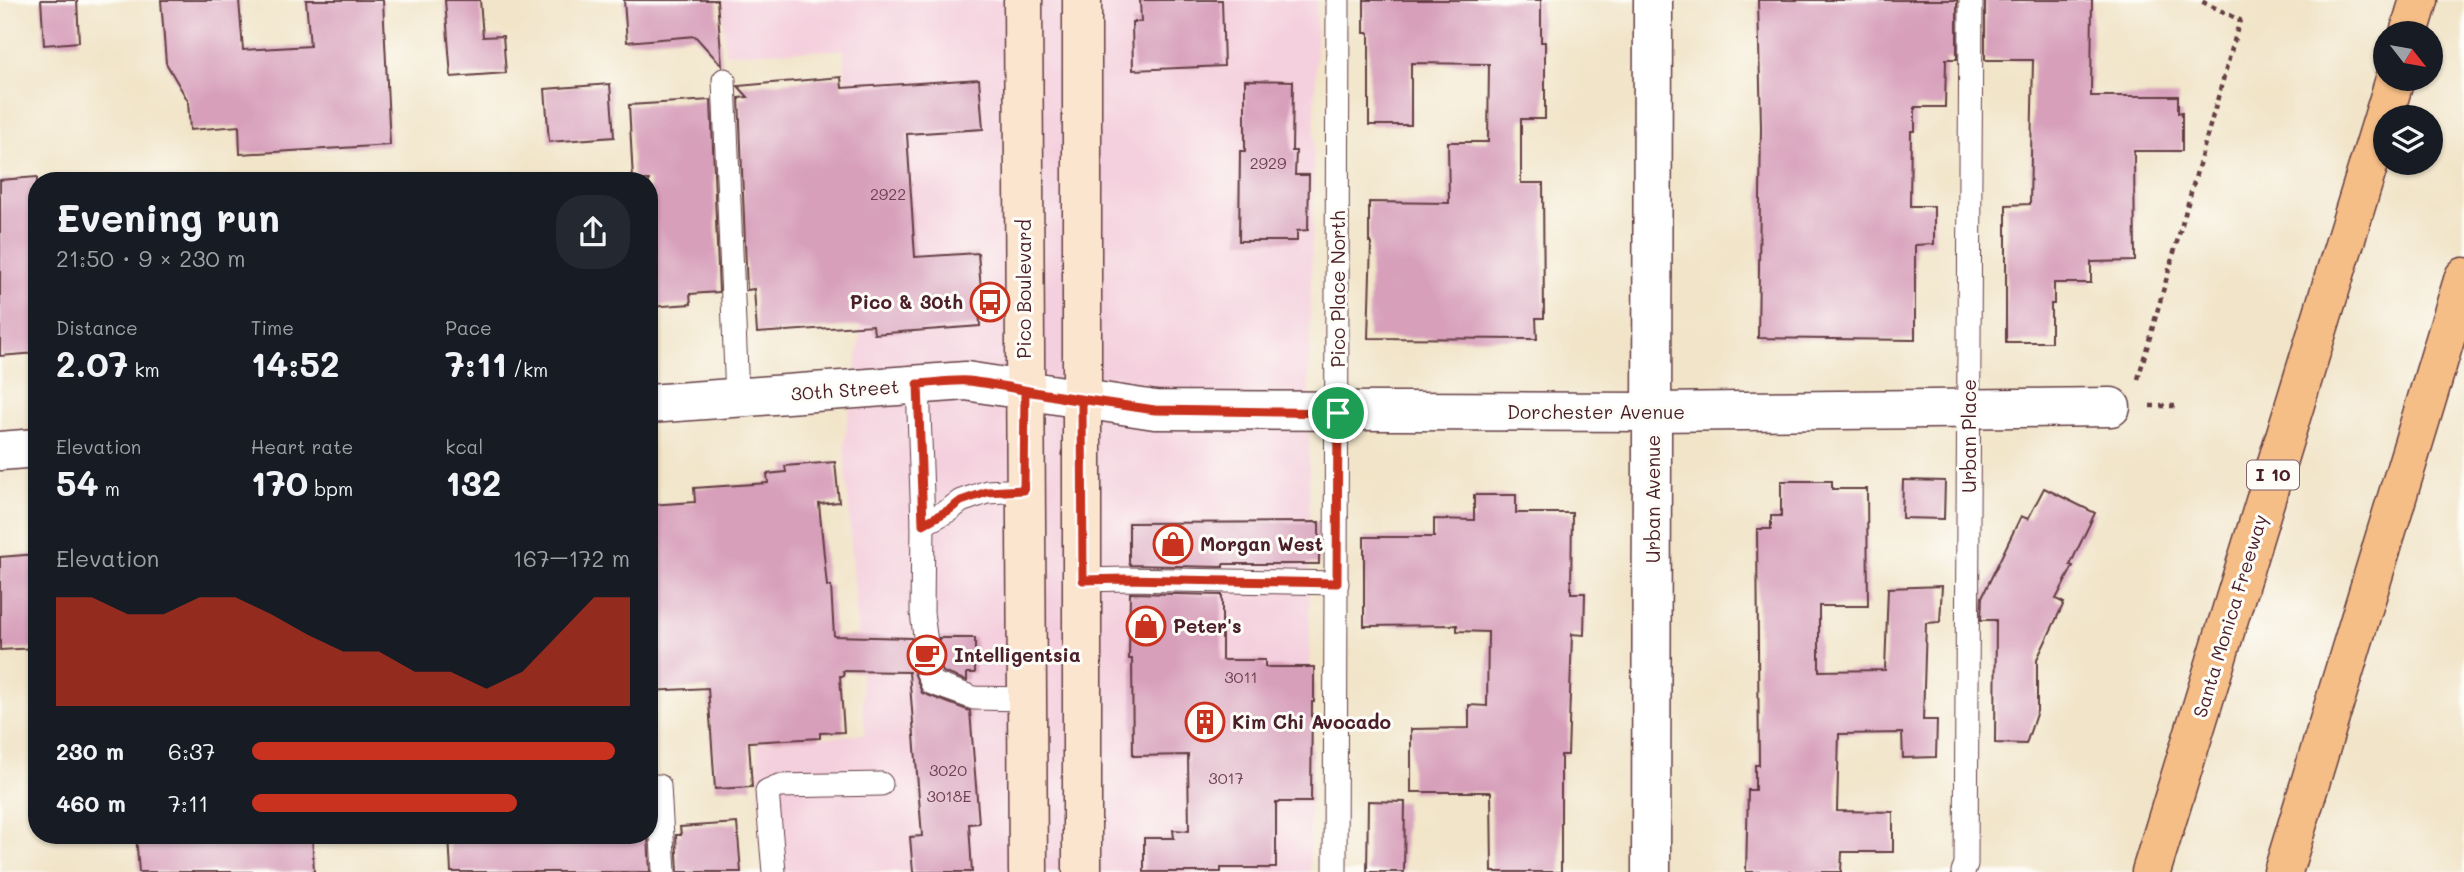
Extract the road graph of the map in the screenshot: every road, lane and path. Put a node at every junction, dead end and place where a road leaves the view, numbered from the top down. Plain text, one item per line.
1 (1023, 0) edge
2 (1082, 0) edge
3 (1338, 0) edge
4 (1653, 0) edge
5 (1971, 0) edge
6 (2199, 0) edge
7 (2419, 0) edge
8 (2413, 21) edge
9 (724, 80) dead end
10 (2391, 91) edge
11 (2464, 277) edge
12 (2138, 380) dead end
13 (918, 384) junction
14 (1025, 391) junction
15 (737, 397) junction
16 (1082, 401) junction
17 (658, 403) edge
18 (2110, 407) dead end
19 (1970, 410) junction
20 (1654, 412) junction
21 (1338, 413) junction
22 (28, 449) edge
23 (0, 451) edge
24 (1024, 490) junction
25 (923, 524) junction
26 (1083, 580) junction
27 (1337, 583) junction
28 (926, 643) dead end
29 (926, 668) dead end
30 (1027, 699) junction
31 (881, 784) dead end
32 (658, 786) edge
33 (2287, 862) edge
34 (664, 872) edge
35 (774, 872) edge
36 (1028, 872) edge
37 (1082, 872) edge
38 (1335, 872) edge
39 (1651, 872) edge
40 (1963, 872) edge
41 (2151, 872) edge

1 - 14 main road, Pico Boulevard
2 - 16 main road
3 - 21 lane, Pico Place North
4 - 20 street, Urban Avenue
5 - 19 lane, Urban Place
6 - 12 path
7 - 8 highway
9 - 15 lane
10 - 41 highway, Santa Monica Freeway / I 10
11 - 33 highway
13 - 14 street, 30th Street
13 - 15 street, 30th Street
13 - 25 lane
14 - 16 street, 30th Street
14 - 24 main road, Pico Boulevard
15 - 17 street, 30th Street
16 - 21 street, Dorchester Avenue
16 - 26 main road
18 - 19 street, Dorchester Avenue
19 - 20 street, Dorchester Avenue
19 - 40 lane, Urban Place
20 - 21 street, Dorchester Avenue
20 - 39 street, Urban Avenue
21 - 27 lane, Pico Place North
22 - 23 street
24 - 25 lane
24 - 30 main road, Pico Boulevard
25 - 28 lane
26 - 27 lane
26 - 37 main road
27 - 38 lane, Pico Place North
29 - 30 lane
30 - 36 main road, Pico Boulevard
31 - 35 lane
32 - 34 lane

